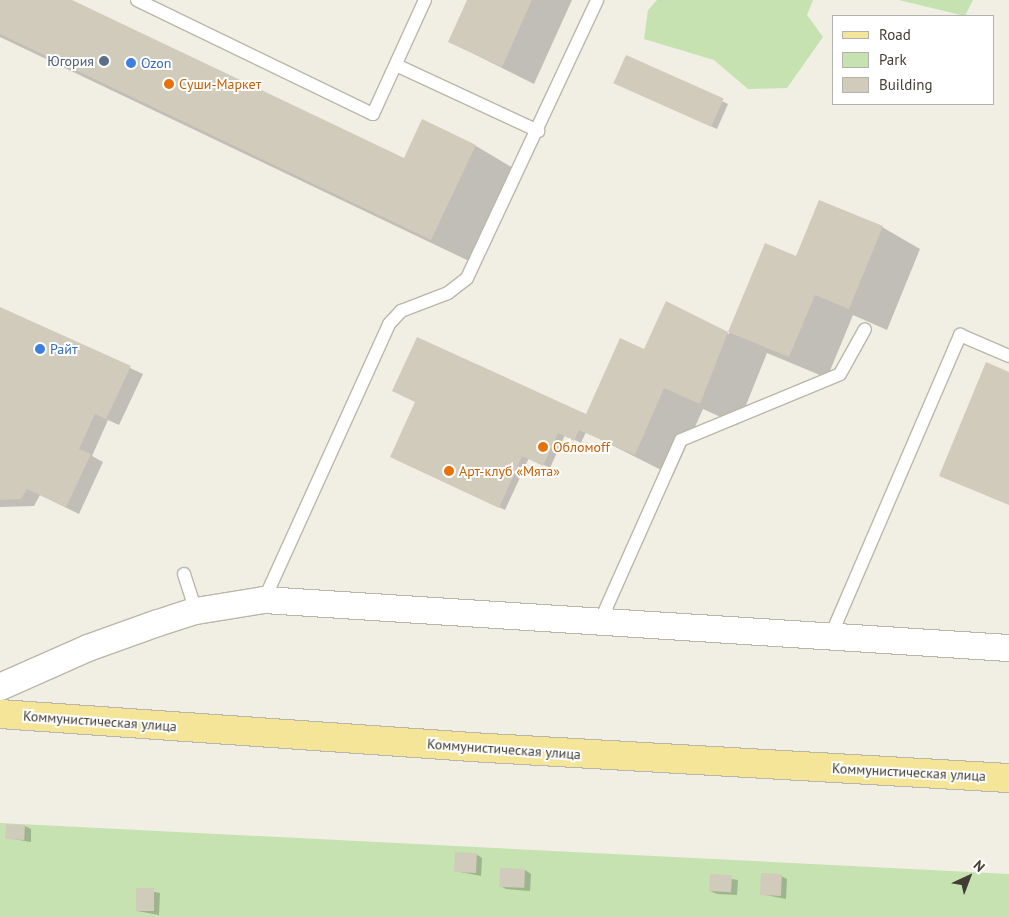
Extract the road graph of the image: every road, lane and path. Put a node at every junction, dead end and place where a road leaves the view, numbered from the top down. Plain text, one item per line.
1 (137, 0) edge
2 (425, 0) edge
3 (597, 0) edge
4 (396, 65) junction
5 (538, 132) junction
6 (865, 329) dead end
7 (1009, 356) edge
8 (184, 574) dead end
9 (264, 600) junction
10 (196, 611) junction
11 (599, 624) junction
12 (831, 635) junction
13 (1009, 648) edge
14 (0, 687) edge
15 (0, 714) edge
16 (1009, 778) edge

1 - 4 lane
2 - 4 lane
3 - 5 lane
4 - 5 lane
5 - 9 lane
6 - 11 lane
7 - 12 lane
8 - 10 lane
9 - 10 street
9 - 11 street
10 - 14 street
11 - 12 street
12 - 13 street
15 - 16 main road, Коммунистическая улица

